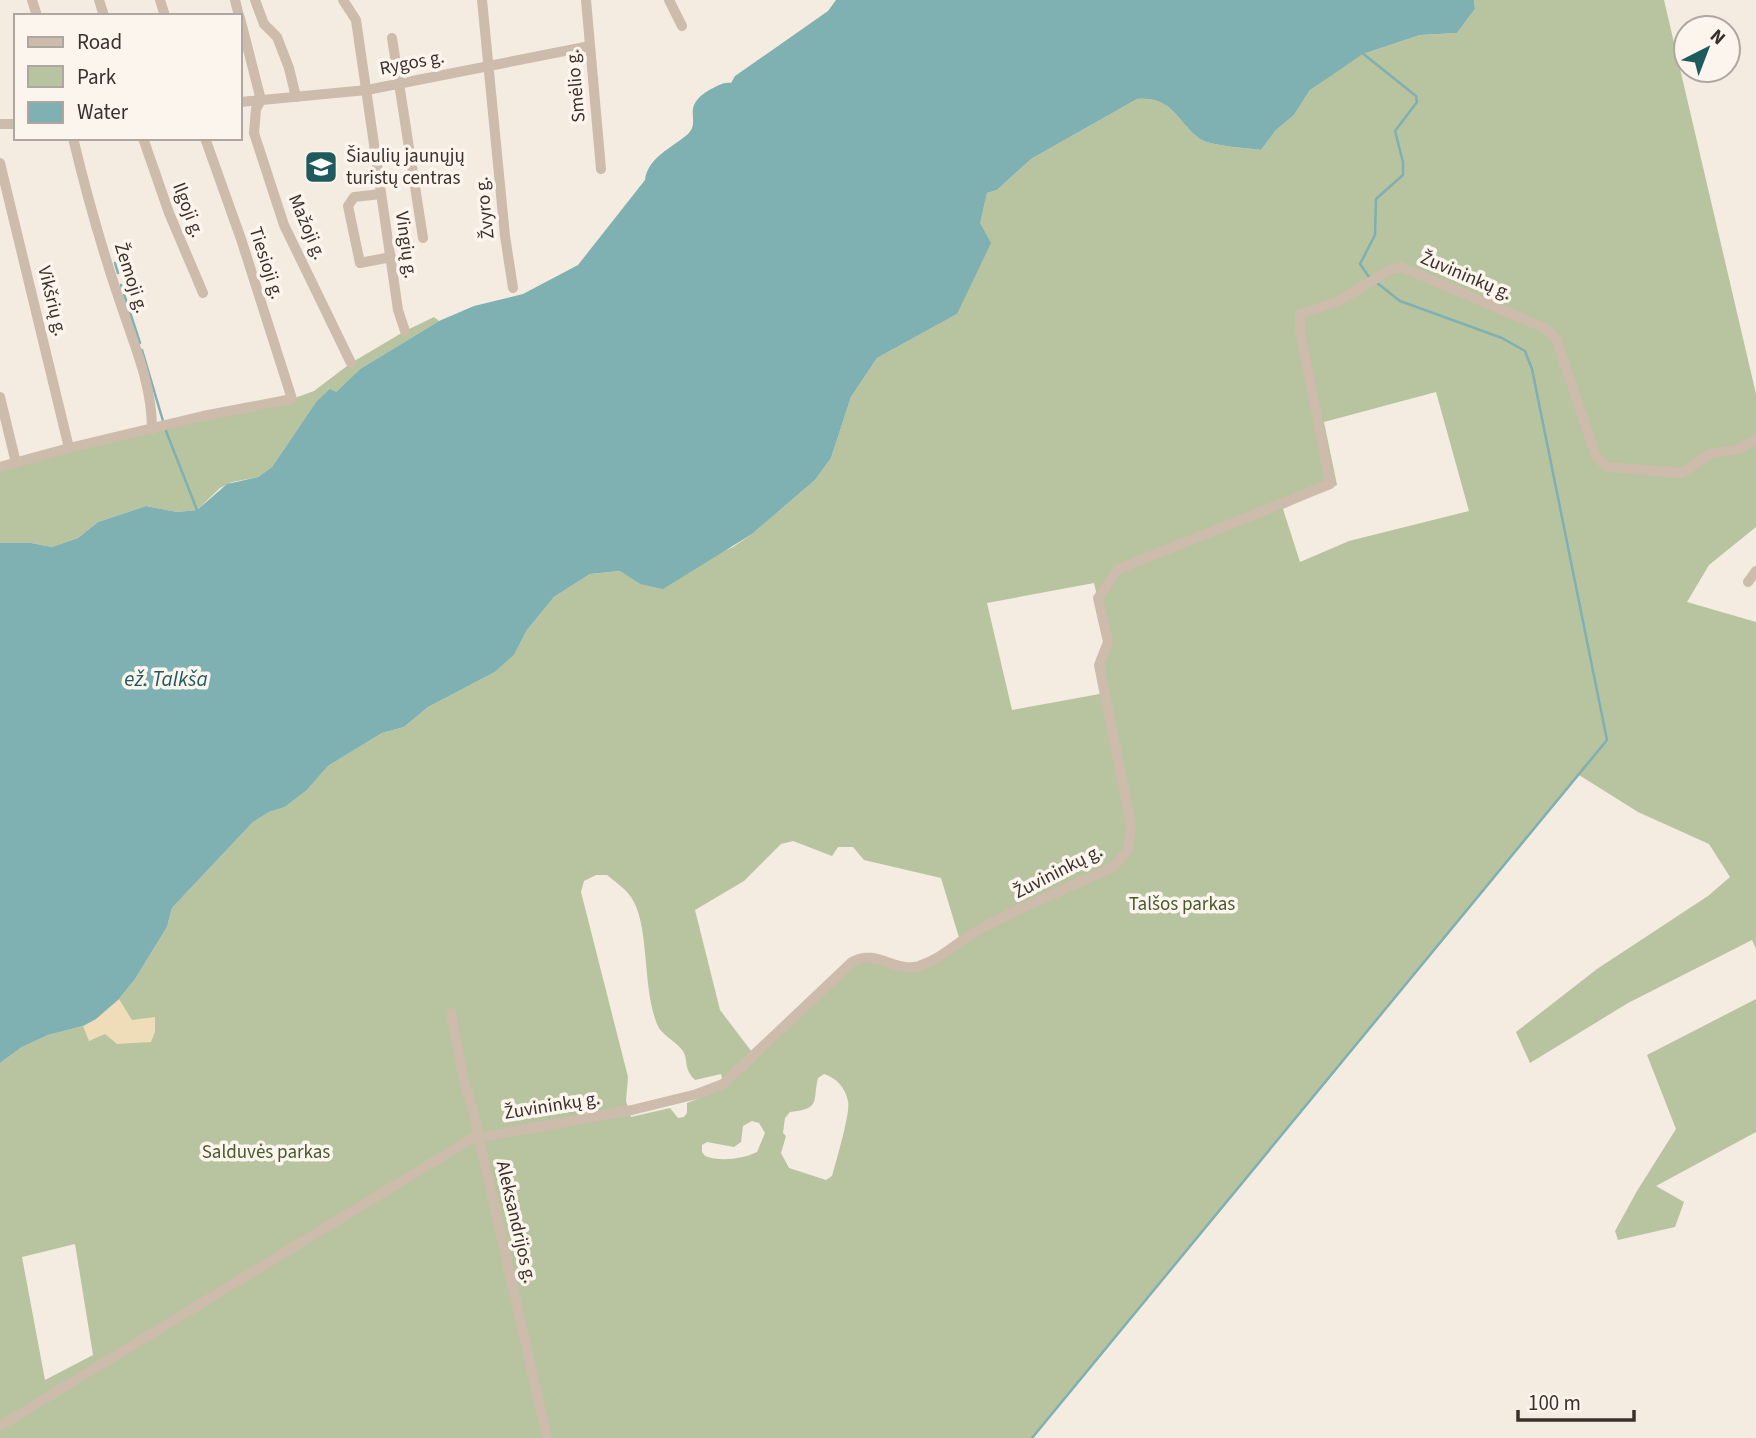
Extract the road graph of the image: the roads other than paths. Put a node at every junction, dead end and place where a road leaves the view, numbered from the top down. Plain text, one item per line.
1 (255, 0) edge
2 (343, 0) edge
3 (482, 0) edge
4 (586, 0) edge
5 (669, 0) edge
6 (682, 26) dead end
7 (242, 28) edge
8 (392, 38) dead end
9 (590, 46) junction
10 (488, 66) junction
11 (400, 83) junction
12 (367, 90) junction
13 (296, 97) junction
14 (261, 100) junction
15 (242, 102) edge
16 (74, 140) edge
17 (144, 140) edge
18 (206, 140) edge
19 (0, 163) edge
20 (601, 169) dead end
21 (381, 194) junction
22 (423, 238) dead end
23 (391, 257) junction
24 (513, 288) dead end
25 (203, 293) dead end
26 (405, 331) dead end
27 (351, 363) dead end
28 (0, 397) edge
29 (152, 429) junction
30 (1756, 439) edge
31 (69, 448) junction
32 (16, 463) junction
33 (0, 467) edge
34 (1756, 571) edge
35 (1748, 582) dead end
36 (451, 1013) dead end
37 (478, 1136) junction
38 (0, 1426) edge
39 (547, 1438) edge

1 - 13 street
2 - 12 street, Vingių g.
3 - 10 street, Žvyro g.
4 - 9 street, Smėlio g.
5 - 6 street
7 - 14 street
8 - 11 street
9 - 10 street, Rygos g.
9 - 20 street, Smėlio g.
10 - 11 street, Rygos g.
10 - 24 street, Žvyro g.
11 - 12 street, Rygos g.
11 - 22 street
12 - 13 street, Rygos g.
12 - 21 street, Vingių g.
13 - 14 street, Rygos g.
14 - 15 street, Rygos g.
14 - 27 street, Mažoji g.
16 - 29 street, Žemoji g.
17 - 25 street, Ilgoji g.
18 - 29 street, Tiesioji g.
19 - 31 street, Vikšrių g.
21 - 23 street, Vingių g.
21 - 23 street
23 - 26 street, Vingių g.
28 - 32 street
29 - 31 street
30 - 37 street, Žuvininkų g.
31 - 32 street
32 - 33 street
34 - 35 street
36 - 37 street, Aleksandrijos g.
37 - 38 street, Žuvininkų g.
37 - 39 street, Aleksandrijos g.

